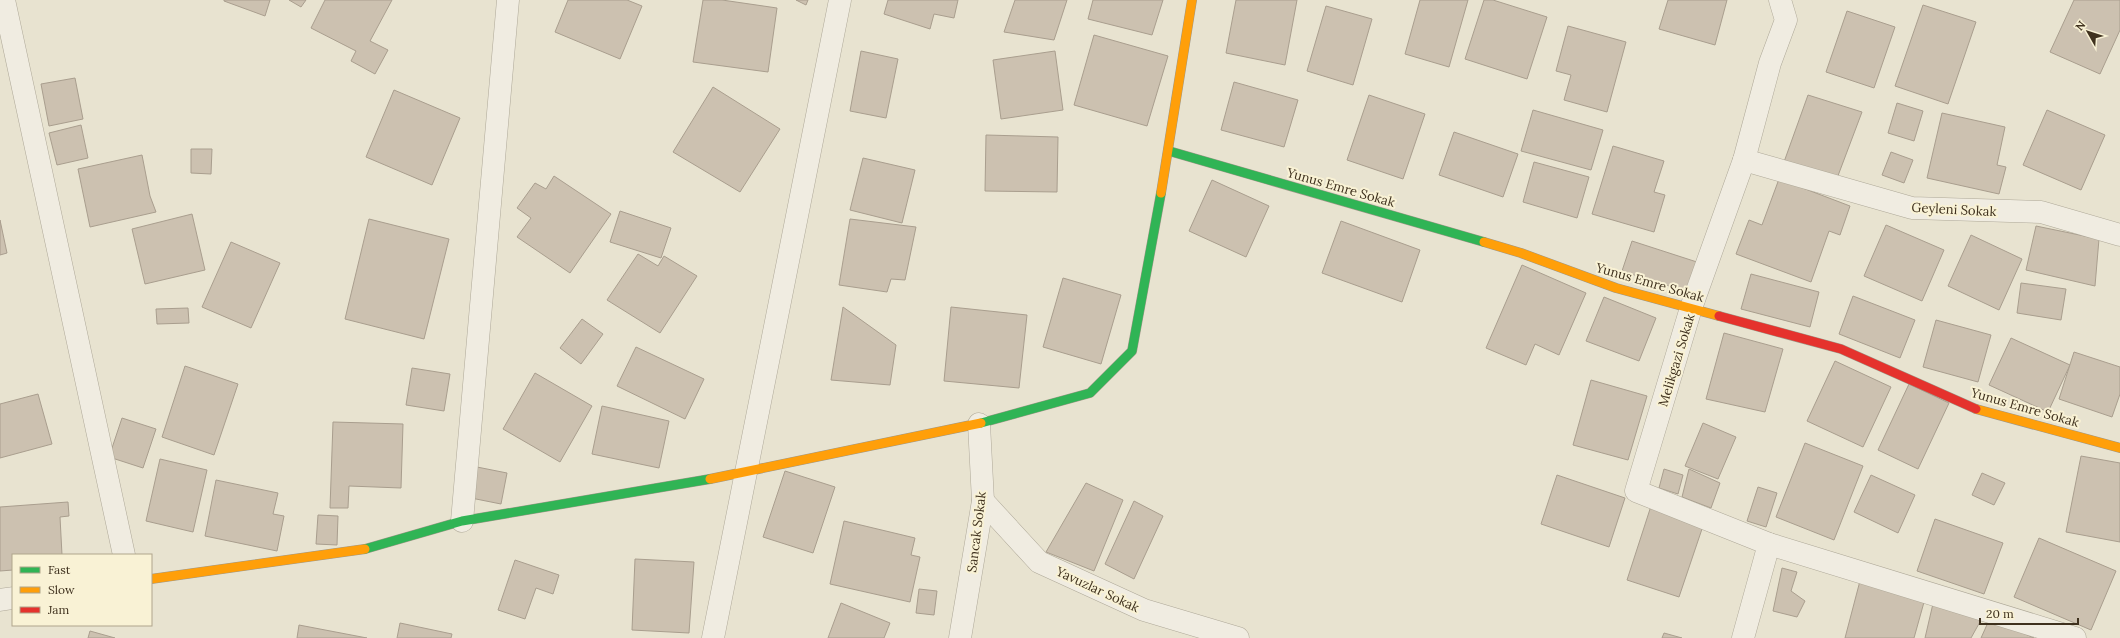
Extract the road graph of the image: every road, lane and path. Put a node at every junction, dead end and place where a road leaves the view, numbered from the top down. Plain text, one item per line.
1 (4, 0) edge
2 (508, 0) edge
3 (840, 0) edge
4 (1192, 0) edge
5 (1780, 0) edge
6 (1169, 151) junction
7 (1744, 160) junction
8 (2120, 235) edge
9 (1692, 308) junction
10 (979, 424) junction
11 (2120, 448) edge
12 (746, 473) junction
13 (982, 501) junction
14 (462, 521) junction
15 (1769, 544) junction
16 (124, 554) edge
17 (152, 579) edge
18 (12, 598) edge
19 (0, 600) edge
20 (713, 638) edge
21 (960, 638) edge
22 (1238, 638) edge
23 (1743, 638) edge
24 (2075, 638) edge

1 - 16 street
2 - 14 street
3 - 12 street
4 - 6 street
5 - 7 street, Melikgazi Sokak
6 - 9 street, Yunus Emre Sokak
6 - 10 street
7 - 8 street, Geyleni Sokak
7 - 9 street, Melikgazi Sokak
9 - 11 street, Yunus Emre Sokak
9 - 15 street, Melikgazi Sokak
10 - 12 street
10 - 13 street, Sancak Sokak
12 - 14 street
12 - 20 street
13 - 21 street, Sancak Sokak
13 - 22 street, Yavuzlar Sokak
14 - 17 street
15 - 23 street
15 - 24 street
18 - 19 street

